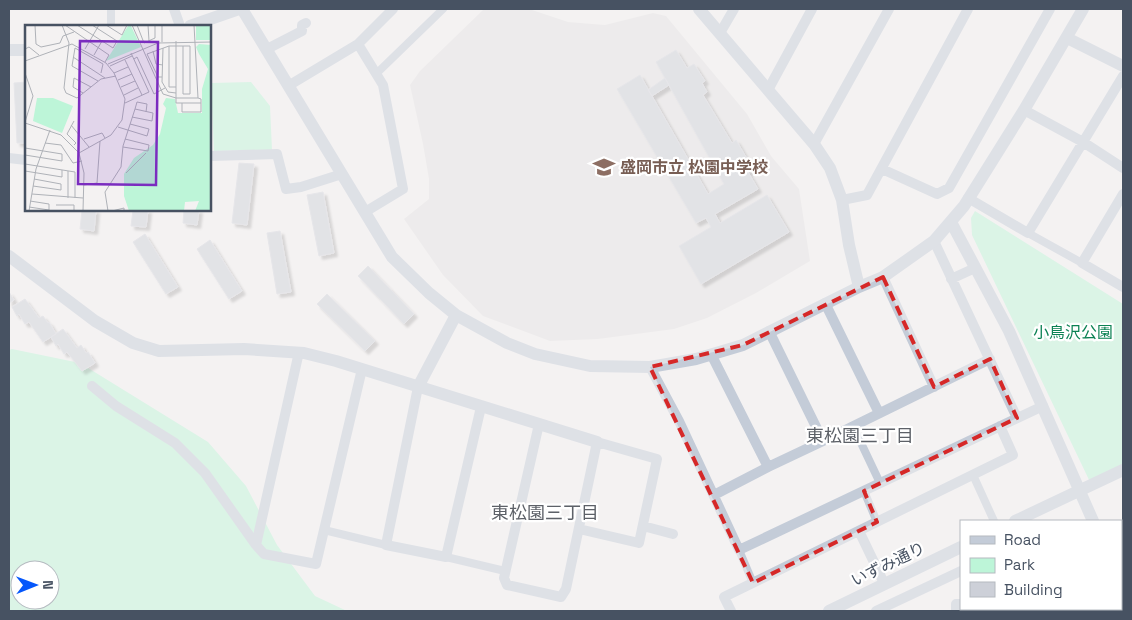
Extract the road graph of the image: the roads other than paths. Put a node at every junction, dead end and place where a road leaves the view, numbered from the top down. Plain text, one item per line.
1 (111, 9) edge
2 (174, 9) edge
3 (240, 9) edge
4 (393, 9) edge
5 (443, 9) edge
6 (699, 9) edge
7 (734, 9) edge
8 (812, 9) edge
9 (890, 9) edge
10 (968, 9) edge
11 (1050, 9) edge
12 (1083, 9) edge
13 (306, 23) dead end
14 (111, 25) edge
15 (180, 25) edge
16 (193, 25) edge
17 (720, 33) junction
18 (1067, 38) junction
19 (358, 44) junction
20 (267, 48) junction
21 (9, 50) edge
22 (25, 50) edge
23 (1123, 66) edge
24 (376, 74) junction
25 (1123, 76) edge
26 (288, 86) junction
27 (768, 90) junction
28 (1024, 110) junction
29 (1084, 142) junction
30 (814, 144) junction
31 (211, 156) edge
32 (9, 158) edge
33 (25, 160) edge
34 (1123, 168) edge
35 (882, 169) junction
36 (342, 174) junction
37 (1123, 194) edge
38 (968, 198) junction
39 (842, 200) junction
40 (365, 212) junction
41 (951, 222) junction
42 (1028, 233) junction
43 (934, 241) junction
44 (9, 256) edge
45 (1082, 263) junction
46 (975, 268) junction
47 (883, 277) junction
48 (951, 279) junction
49 (859, 286) junction
50 (1123, 287) edge
51 (826, 303) junction
52 (456, 315) junction
53 (768, 332) junction
54 (299, 352) junction
55 (711, 354) junction
56 (990, 359) junction
57 (650, 367) junction
58 (362, 369) junction
59 (92, 386) dead end
60 (418, 387) junction
61 (934, 387) junction
62 (481, 406) junction
63 (1043, 406) junction
64 (879, 413) junction
65 (1017, 418) junction
66 (539, 424) junction
67 (853, 426) junction
68 (1000, 426) junction
69 (597, 442) junction
70 (823, 442) junction
71 (768, 466) junction
72 (1123, 470) edge
73 (973, 475) junction
74 (880, 483) junction
75 (1079, 490) junction
76 (864, 491) junction
77 (714, 495) junction
78 (994, 520) edge
79 (1017, 520) edge
80 (1093, 520) edge
81 (877, 522) junction
82 (643, 526) junction
83 (579, 529) junction
84 (324, 530) junction
85 (859, 531) junction
86 (673, 534) dead end
87 (256, 545) junction
88 (386, 545) junction
89 (960, 547) edge
90 (739, 550) junction
91 (446, 556) junction
92 (505, 571) junction
93 (960, 571) edge
94 (753, 583) junction
95 (884, 583) junction
96 (731, 611) edge
97 (829, 611) edge
98 (876, 611) edge

1 - 14 street
2 - 15 street
3 - 16 street
3 - 20 street
4 - 19 street
5 - 24 street
6 - 17 street
7 - 17 street
8 - 27 street
9 - 30 street
10 - 35 street
11 - 35 street
12 - 18 street
13 - 20 street
17 - 27 street
18 - 23 street
18 - 28 street
19 - 24 street
19 - 26 street
20 - 26 street
21 - 22 street
24 - 40 street
25 - 29 street
26 - 36 street
27 - 30 street
28 - 29 street
28 - 38 street
29 - 34 street
29 - 42 street
30 - 39 street
31 - 36 street
32 - 33 street
35 - 39 street
36 - 40 street
37 - 45 street
38 - 41 street
38 - 42 street
39 - 49 street
40 - 52 street
41 - 43 street
41 - 46 street
42 - 45 street
43 - 47 street
43 - 48 street
44 - 54 street
45 - 50 street
46 - 48 street
46 - 63 street
47 - 49 street
47 - 61 street
48 - 56 street
49 - 51 street
51 - 53 street
51 - 64 street
52 - 57 street
52 - 60 street
53 - 55 street
53 - 70 street
54 - 58 street
54 - 87 street
55 - 57 street
55 - 71 street
56 - 61 street
56 - 65 street
57 - 77 street
58 - 60 street
58 - 84 street
59 - 87 street
60 - 62 street
60 - 88 street
61 - 64 street
62 - 66 street
62 - 91 street
63 - 65 street
63 - 75 street
64 - 67 street
65 - 68 street
66 - 69 street
66 - 92 street
67 - 70 street
67 - 74 street
68 - 73 street
68 - 74 street
69 - 82 street
69 - 83 street
70 - 71 street
71 - 77 street
72 - 75 street
73 - 78 street
73 - 81 street
74 - 76 street
75 - 79 street
75 - 80 street
76 - 81 street
76 - 90 street
77 - 90 street
81 - 85 street
82 - 83 street
82 - 86 street
83 - 92 street
84 - 87 street
84 - 88 street
85 - 94 street
85 - 95 street
88 - 91 street
89 - 95 street, いずみ通り
90 - 94 street
91 - 92 street
93 - 98 street
94 - 96 street
95 - 97 street, いずみ通り

